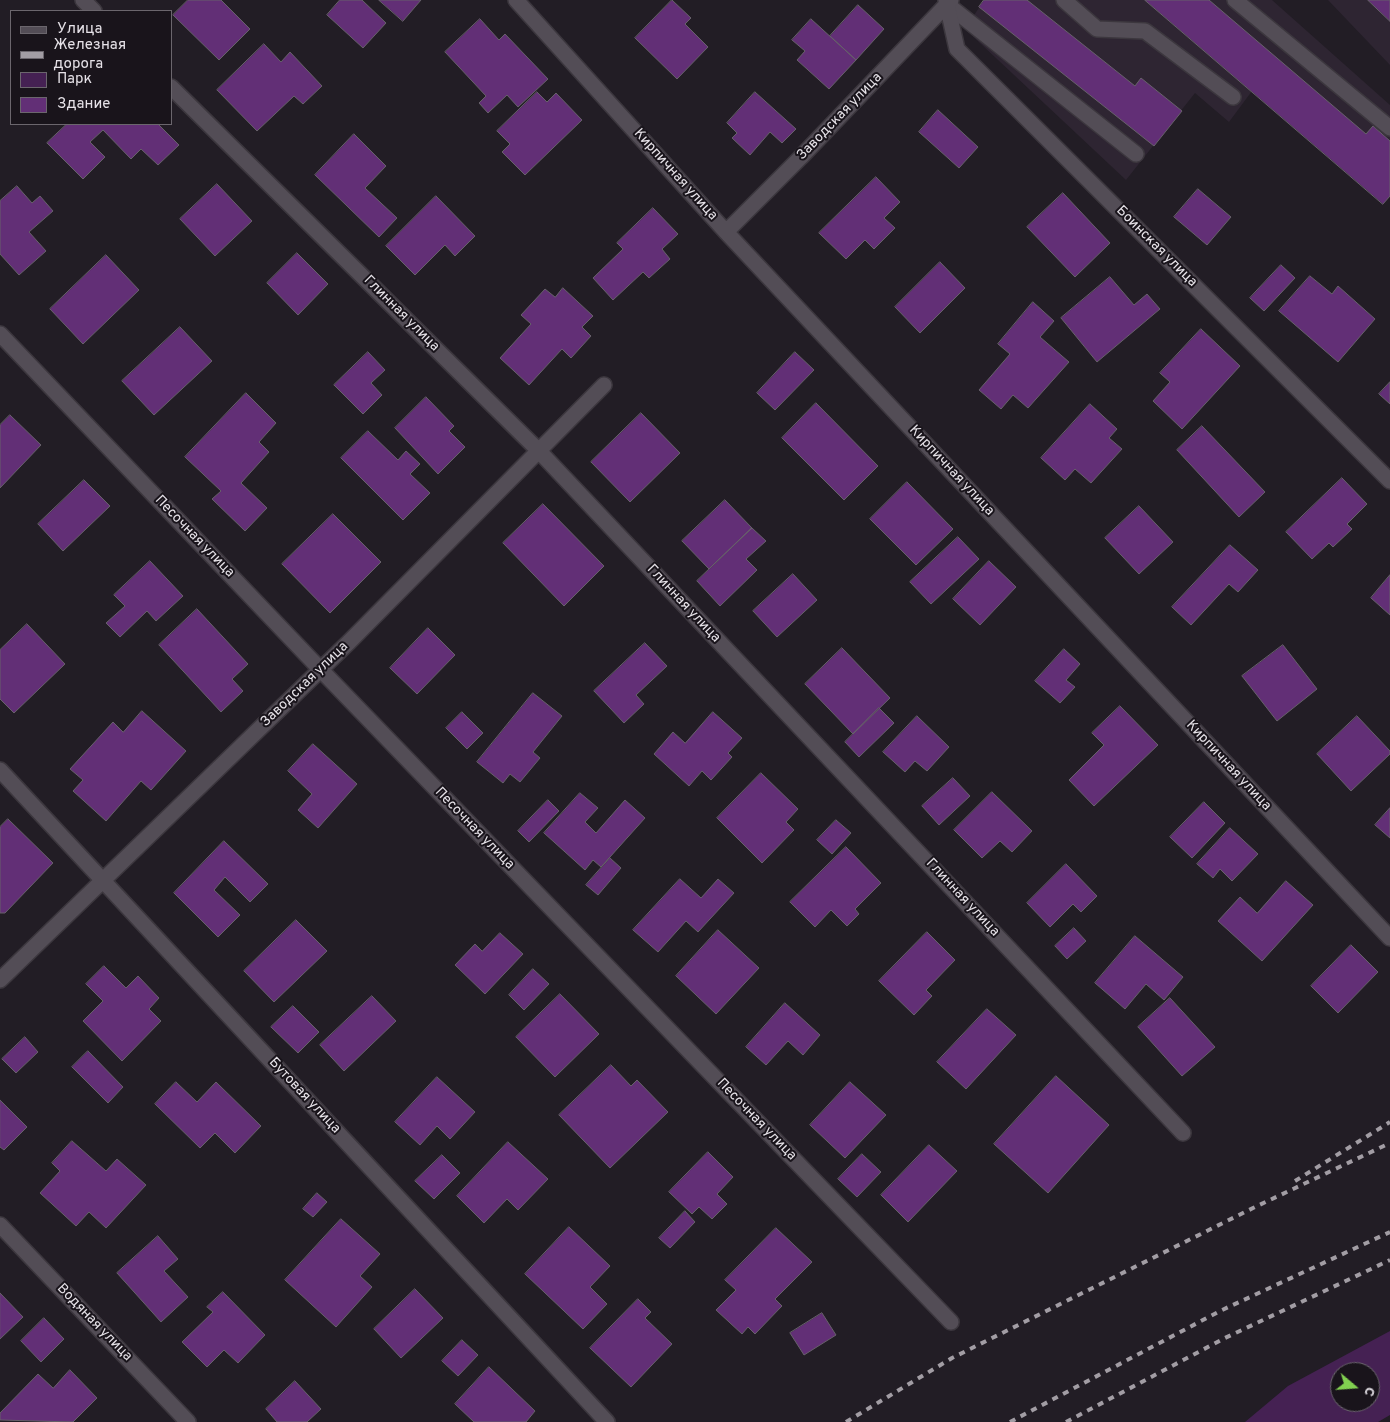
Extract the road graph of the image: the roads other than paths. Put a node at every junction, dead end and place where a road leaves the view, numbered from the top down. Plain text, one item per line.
1 (83, 0) edge
2 (516, 0) edge
3 (1064, 0) edge
4 (1235, 0) edge
5 (948, 2) edge
6 (93, 10) edge
7 (172, 89) edge
8 (1233, 98) dead end
9 (1390, 128) edge
10 (1136, 154) dead end
11 (726, 232) junction
12 (0, 334) edge
13 (604, 385) dead end
14 (538, 450) junction
15 (1390, 480) edge
16 (321, 670) junction
17 (0, 770) edge
18 (103, 880) junction
19 (1390, 938) edge
20 (0, 980) edge
21 (1183, 1133) dead end
22 (0, 1225) edge
23 (951, 1322) dead end
24 (188, 1422) edge
25 (607, 1422) edge

1 - 6 street
2 - 11 street, Кирпичная улица
3 - 8 street
4 - 9 street
5 - 10 street
5 - 11 street, Заводская улица
5 - 15 street, Боинская улица
7 - 14 street, Глинная улица
11 - 19 street, Кирпичная улица
12 - 16 street, Песочная улица
13 - 14 street, Заводская улица
14 - 16 street, Заводская улица
14 - 21 street, Глинная улица
16 - 18 street, Заводская улица
16 - 23 street, Песочная улица
17 - 18 street, Бутовая улица
18 - 20 street, Заводская улица
18 - 25 street, Бутовая улица
22 - 24 street, Водяная улица

